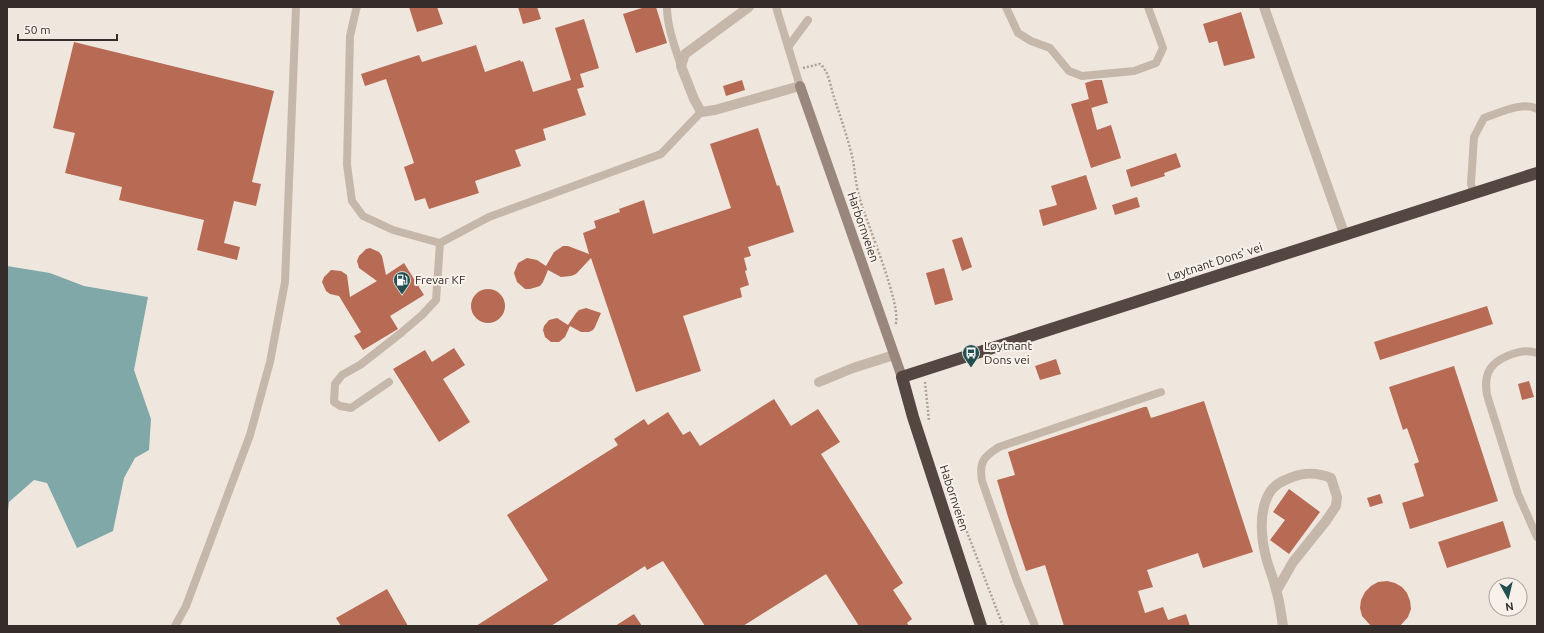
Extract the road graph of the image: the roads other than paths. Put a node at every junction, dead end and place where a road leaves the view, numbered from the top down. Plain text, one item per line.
1 (296, 7) edge
2 (358, 7) edge
3 (667, 7) edge
4 (749, 7) edge
5 (776, 7) edge
6 (1006, 7) edge
7 (1148, 7) edge
8 (1264, 7) edge
9 (808, 20) dead end
10 (788, 47) junction
11 (681, 66) junction
12 (800, 86) junction
13 (1537, 109) edge
14 (701, 112) junction
15 (1537, 173) edge
16 (1473, 194) junction
17 (1345, 236) junction
18 (440, 243) junction
19 (1537, 353) edge
20 (894, 355) junction
21 (902, 377) junction
22 (389, 382) dead end
23 (819, 382) dead end
24 (1162, 392) dead end
25 (1537, 537) edge
26 (1277, 590) junction
27 (175, 626) edge
28 (981, 626) edge
29 (1035, 626) edge
30 (1283, 626) edge

1 - 27 lane
2 - 18 lane
3 - 11 lane
4 - 11 street
5 - 10 lane
6 - 7 lane
8 - 17 street
9 - 10 lane
10 - 12 lane
11 - 14 street
12 - 14 street
12 - 20 street, Harbornveien
13 - 16 lane
14 - 18 lane
15 - 16 highway, Løytnant Dons' vei
16 - 17 highway, Løytnant Dons' vei
17 - 21 highway, Løytnant Dons' vei
18 - 22 lane
19 - 25 lane
20 - 21 street, Harbornveien
20 - 23 street
21 - 28 highway, Habornveien
24 - 29 lane
26 - 26 street
26 - 30 street

